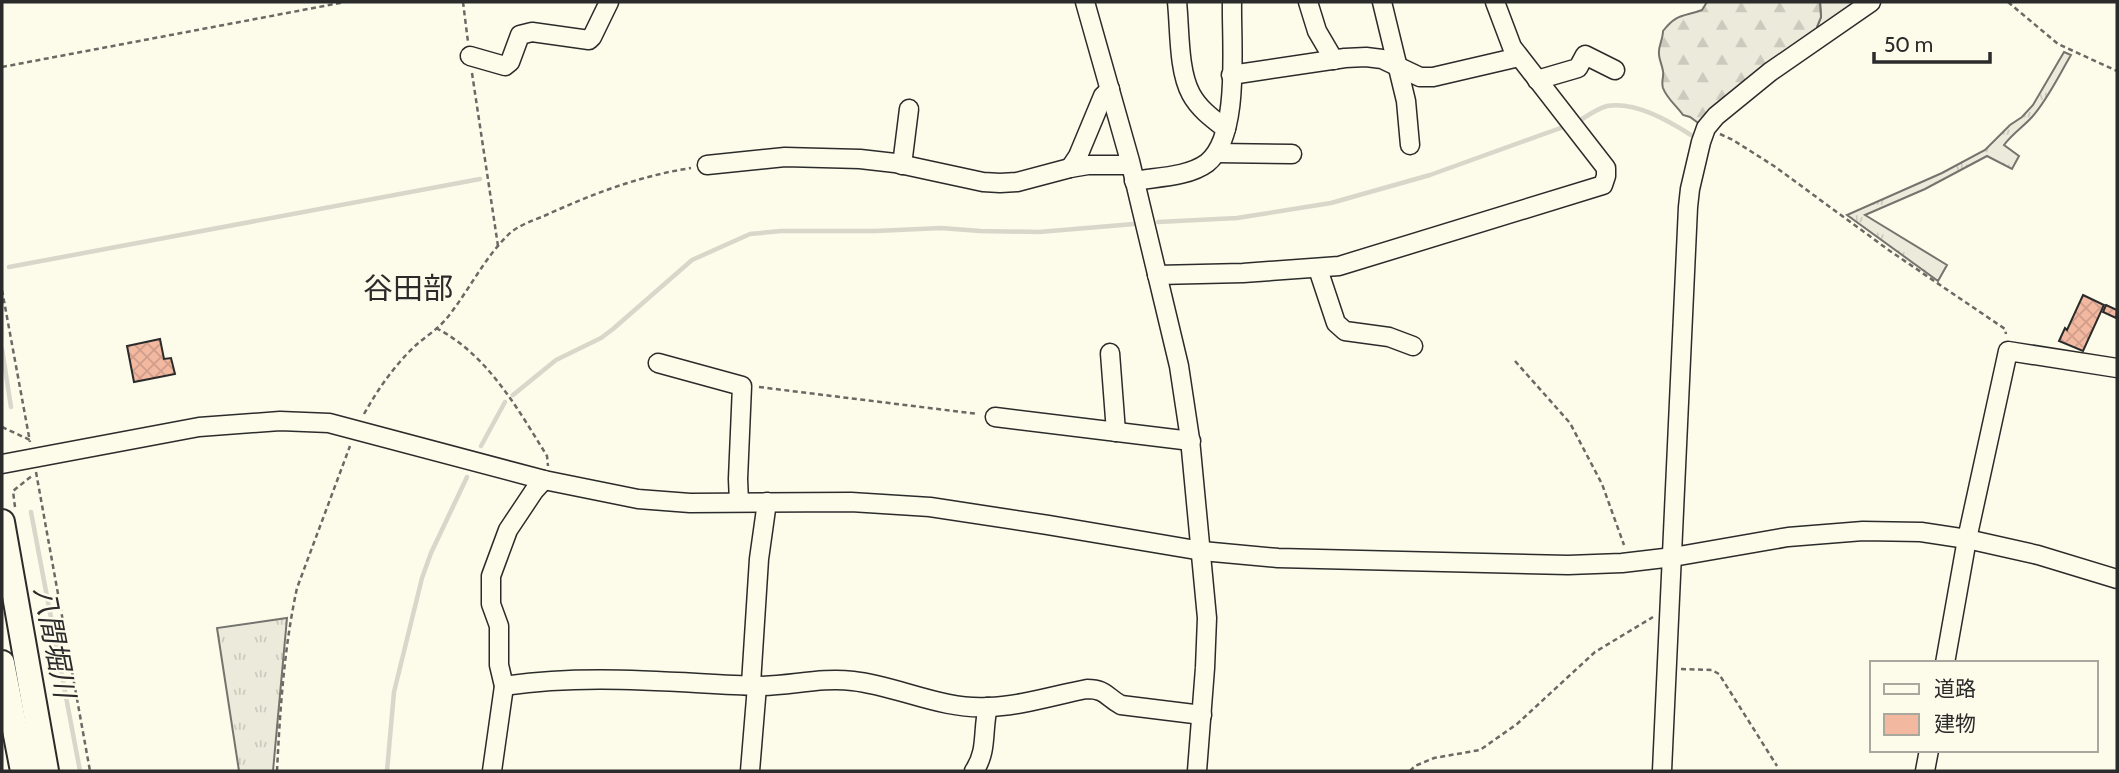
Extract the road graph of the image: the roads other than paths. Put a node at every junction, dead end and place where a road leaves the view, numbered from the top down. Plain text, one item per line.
1 (608, 2) edge
2 (1086, 2) edge
3 (1178, 2) edge
4 (1232, 2) edge
5 (1308, 2) edge
6 (1382, 2) edge
7 (1495, 2) edge
8 (1871, 2) edge
9 (470, 56) road end
10 (1519, 57) junction
11 (1334, 60) junction
12 (1398, 66) junction
13 (1615, 70) dead end
14 (1231, 75) junction
15 (1537, 80) junction
16 (1110, 89) junction
17 (909, 109) dead end
18 (1226, 129) junction
19 (1410, 145) dead end
20 (1217, 153) junction
21 (1292, 155) dead end
22 (707, 165) road end
23 (902, 165) junction
24 (1070, 167) junction
25 (1132, 173) junction
26 (1318, 269) junction
27 (1157, 275) junction
28 (1413, 346) dead end
29 (1110, 353) dead end
30 (658, 363) dead end
31 (2117, 368) edge
32 (995, 416) road end
33 (1116, 432) junction
34 (1191, 440) junction
35 (2, 464) edge
36 (544, 480) junction
37 (739, 502) junction
38 (767, 502) junction
39 (2, 522) edge
40 (1966, 539) junction
41 (1202, 551) junction
42 (1673, 557) junction
43 (2117, 579) edge
44 (1945, 661) edge
45 (2, 663) edge
46 (754, 685) junction
47 (504, 686) junction
48 (988, 707) junction
49 (1202, 715) junction
50 (1929, 752) edge
51 (23, 771) edge
52 (46, 771) edge
53 (492, 771) edge
54 (750, 771) edge
55 (974, 771) edge
56 (1197, 771) edge
57 (1662, 771) edge
58 (1924, 771) edge

1 - 9 street
2 - 16 street
3 - 18 street
4 - 14 street
5 - 11 street
6 - 12 street
7 - 10 street
8 - 42 street
10 - 12 street
10 - 15 street
11 - 12 street
11 - 14 street
12 - 19 street
13 - 15 street
14 - 18 street
15 - 26 street
16 - 24 street
16 - 25 street
17 - 23 street
18 - 20 street
20 - 21 street
20 - 25 street
22 - 23 street
23 - 24 street
24 - 25 street
25 - 27 street
26 - 27 street
26 - 28 street
27 - 34 street
29 - 33 street
30 - 37 street
31 - 40 street
32 - 33 street
33 - 34 street
34 - 41 street
35 - 36 street
36 - 37 street
36 - 47 street
37 - 38 street
38 - 41 street
38 - 46 street
39 - 52 highway
40 - 42 street
40 - 43 street
40 - 44 street
41 - 42 street
41 - 49 street
42 - 57 street
45 - 51 highway
46 - 47 street
46 - 48 street
46 - 54 street
47 - 53 street
48 - 49 street
48 - 55 street
49 - 56 street
50 - 58 street

